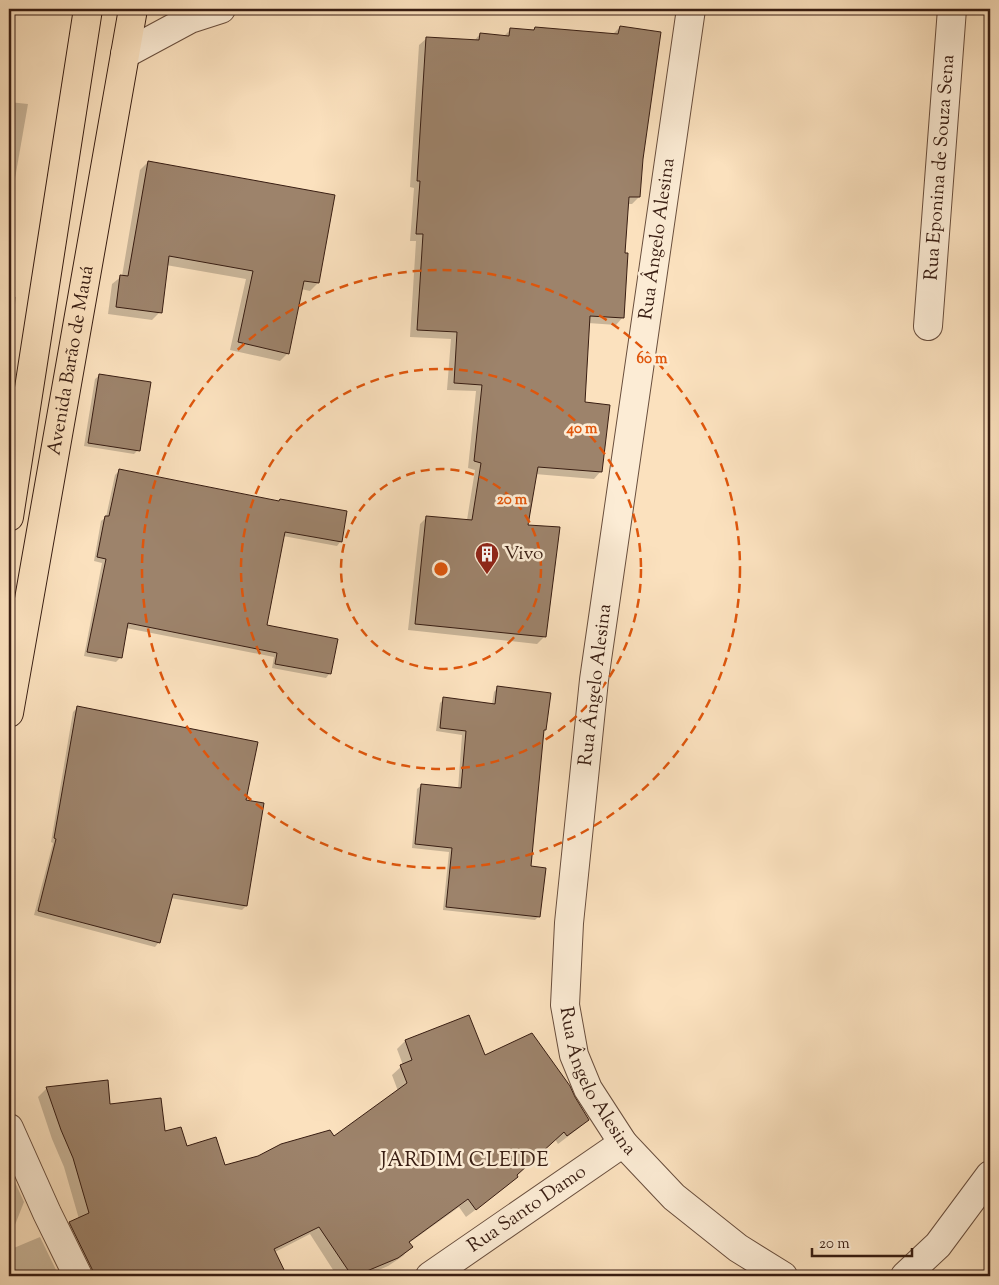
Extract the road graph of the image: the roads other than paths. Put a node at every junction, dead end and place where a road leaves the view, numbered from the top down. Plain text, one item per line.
1 (88, 9) edge
2 (133, 9) edge
3 (221, 9) edge
4 (691, 9) edge
5 (952, 9) edge
6 (125, 54) junction
7 (928, 326) dead end
8 (9, 518) edge
9 (9, 713) edge
10 (9, 1128) edge
11 (623, 1143) junction
12 (990, 1175) edge
13 (78, 1276) edge
14 (430, 1276) edge
15 (783, 1276) edge
16 (905, 1276) edge

1 - 8 main road, Avenida Barão de Mauá
2 - 6 main road, Avenida Barão de Mauá
3 - 6 street
4 - 11 street, Rua Ângelo Alesina
5 - 7 street, Rua Eponina de Souza Sena
6 - 9 main road, Avenida Barão de Mauá
10 - 13 street
11 - 14 street, Rua Santo Damo
11 - 15 street, Rua Ângelo Alesina
12 - 16 street

